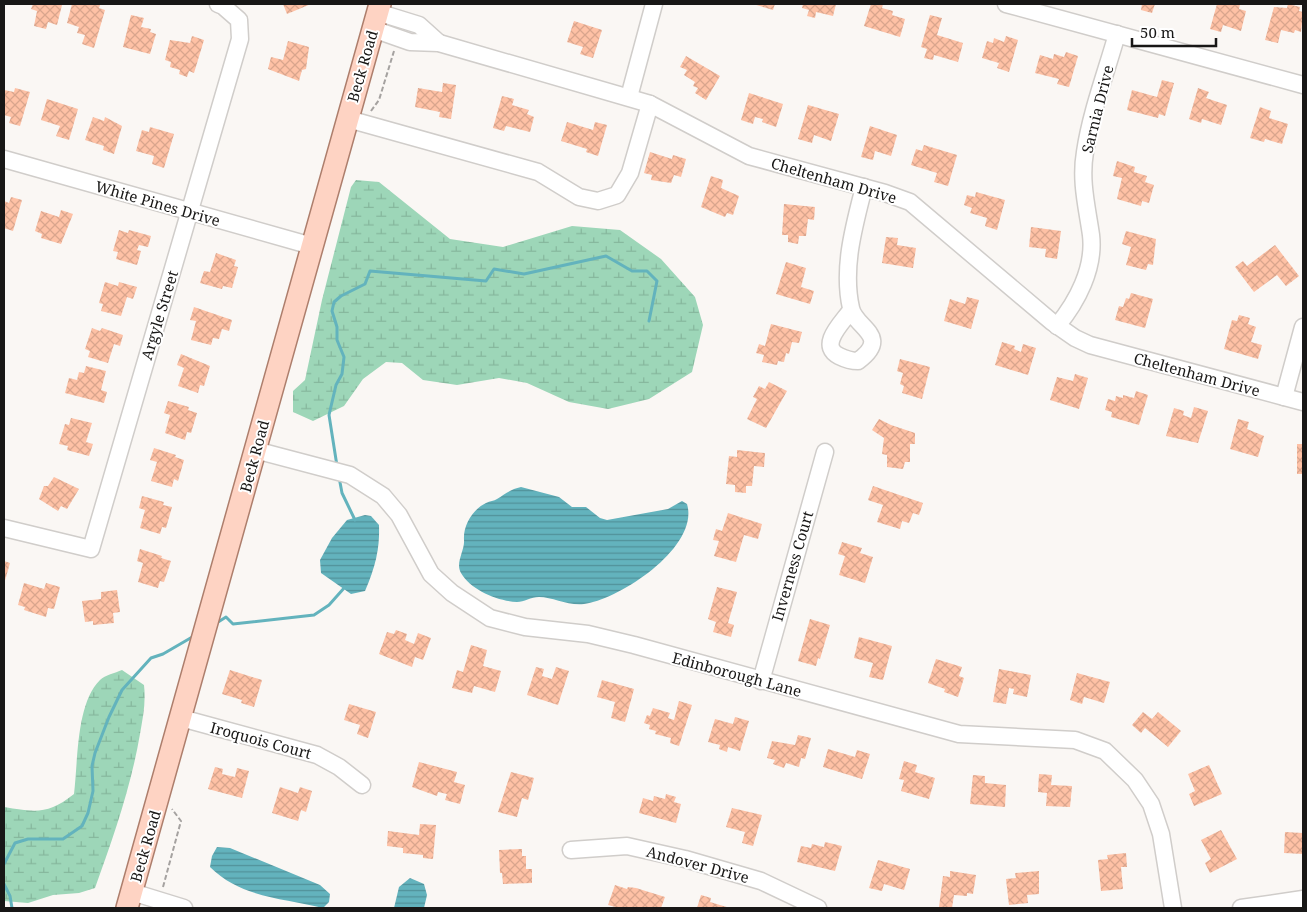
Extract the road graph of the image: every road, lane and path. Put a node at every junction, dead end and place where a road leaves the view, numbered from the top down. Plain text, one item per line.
1 (218, 4) edge
2 (654, 4) edge
3 (1006, 4) edge
4 (377, 15) edge
5 (1117, 34) junction
6 (400, 38) junction
7 (439, 43) junction
8 (1299, 81) edge
9 (629, 97) junction
10 (650, 104) junction
11 (370, 113) dead end
12 (348, 119) junction
13 (4, 159) edge
14 (864, 187) junction
15 (191, 212) junction
16 (312, 246) junction
17 (851, 310) dead end
18 (1057, 326) junction
19 (1303, 327) edge
20 (1284, 397) junction
21 (1303, 402) edge
22 (255, 450) junction
23 (825, 452) dead end
24 (4, 528) edge
25 (761, 681) junction
26 (181, 718) junction
27 (362, 785) dead end
28 (172, 804) dead end
29 (571, 850) dead end
30 (1303, 899) edge
31 (130, 900) edge
32 (160, 900) junction
33 (184, 908) edge
34 (818, 908) edge
35 (1173, 908) edge
36 (1240, 908) edge

1 - 15 street, Argyle Street
2 - 9 street
3 - 5 street
4 - 6 street, Cheltenham Drive
4 - 7 street, Cheltenham Drive
4 - 12 main road, Beck Road
5 - 8 street
5 - 18 street, Sarnia Drive
6 - 7 street, Cheltenham Drive
6 - 11 path
7 - 9 street, Cheltenham Drive
9 - 10 street, Cheltenham Drive
10 - 12 street
10 - 14 street, Cheltenham Drive
12 - 16 main road, Beck Road
13 - 15 street, White Pines Drive
14 - 17 street
14 - 18 street, Cheltenham Drive
15 - 16 street, White Pines Drive
15 - 24 street, Argyle Street
16 - 22 main road, Beck Road
18 - 20 street, Cheltenham Drive
19 - 20 street
20 - 21 street, Cheltenham Drive
22 - 25 street, Edinborough Lane
22 - 26 main road, Beck Road
23 - 25 street, Inverness Court
25 - 35 street, Edinborough Lane
26 - 27 street, Iroquois Court
26 - 31 main road, Beck Road
28 - 32 path
29 - 34 street, Andover Drive
30 - 36 street
31 - 32 street
32 - 33 street

